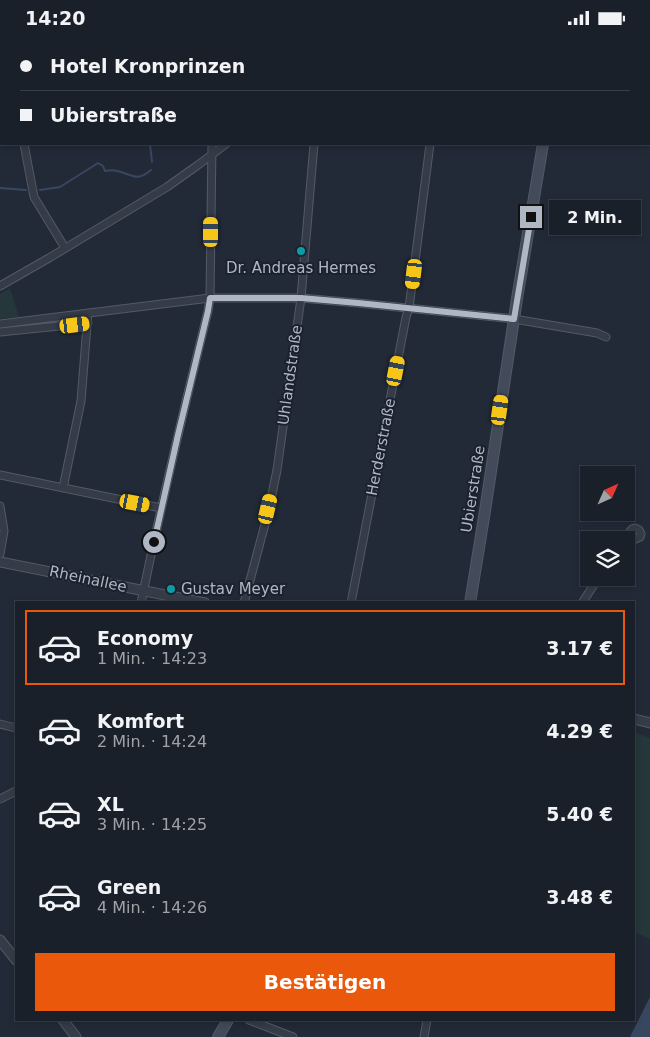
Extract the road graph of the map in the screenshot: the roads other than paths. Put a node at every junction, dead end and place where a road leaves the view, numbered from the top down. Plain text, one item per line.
1 (24, 145) edge
2 (212, 145) edge
3 (225, 145) edge
4 (314, 145) edge
5 (430, 145) edge
6 (543, 145) edge
7 (212, 155) junction
8 (65, 248) junction
9 (0, 286) edge
10 (210, 298) junction
11 (301, 298) junction
12 (409, 308) junction
13 (88, 313) junction
14 (514, 319) junction
15 (29, 320) junction
16 (88, 323) junction
17 (0, 324) edge
18 (31, 330) junction
19 (0, 332) edge
20 (606, 337) dead end
21 (0, 475) edge
22 (63, 488) junction
23 (0, 507) edge
24 (161, 508) junction
25 (0, 554) edge
26 (0, 561) edge
27 (593, 586) edge
28 (144, 590) junction
29 (141, 601) edge
30 (196, 601) edge
31 (245, 601) edge
32 (351, 601) edge
33 (470, 601) edge
34 (583, 601) edge
35 (635, 719) edge
36 (650, 723) edge
37 (0, 724) edge
38 (15, 728) edge
39 (15, 792) edge
40 (0, 799) edge
41 (0, 940) edge
42 (15, 957) edge
43 (64, 1021) edge
44 (227, 1021) edge
45 (252, 1021) edge
46 (427, 1021) edge
47 (76, 1037) edge
48 (218, 1037) edge
49 (293, 1037) edge
50 (424, 1037) edge

1 - 8 street
2 - 7 street
3 - 7 street
4 - 11 street, Uhlandstraße
5 - 12 street, Herderstraße
6 - 14 main road, Ubierstraße
7 - 8 street
7 - 10 street
8 - 9 street
10 - 11 street
10 - 13 street
10 - 24 street
11 - 12 street
11 - 31 street, Uhlandstraße
12 - 14 street
12 - 32 street, Herderstraße
13 - 15 street
13 - 16 street
14 - 20 street
14 - 33 main road, Ubierstraße
15 - 17 street
15 - 18 street
16 - 18 street
16 - 22 street
18 - 19 street
21 - 22 street
22 - 24 street
23 - 25 street
24 - 28 street
26 - 28 street, Rheinallee
27 - 34 street
28 - 29 street
28 - 30 street, Rheinallee
35 - 36 street
37 - 38 street
39 - 40 street
41 - 42 street
43 - 47 street
44 - 48 main road
45 - 49 street
46 - 50 street

